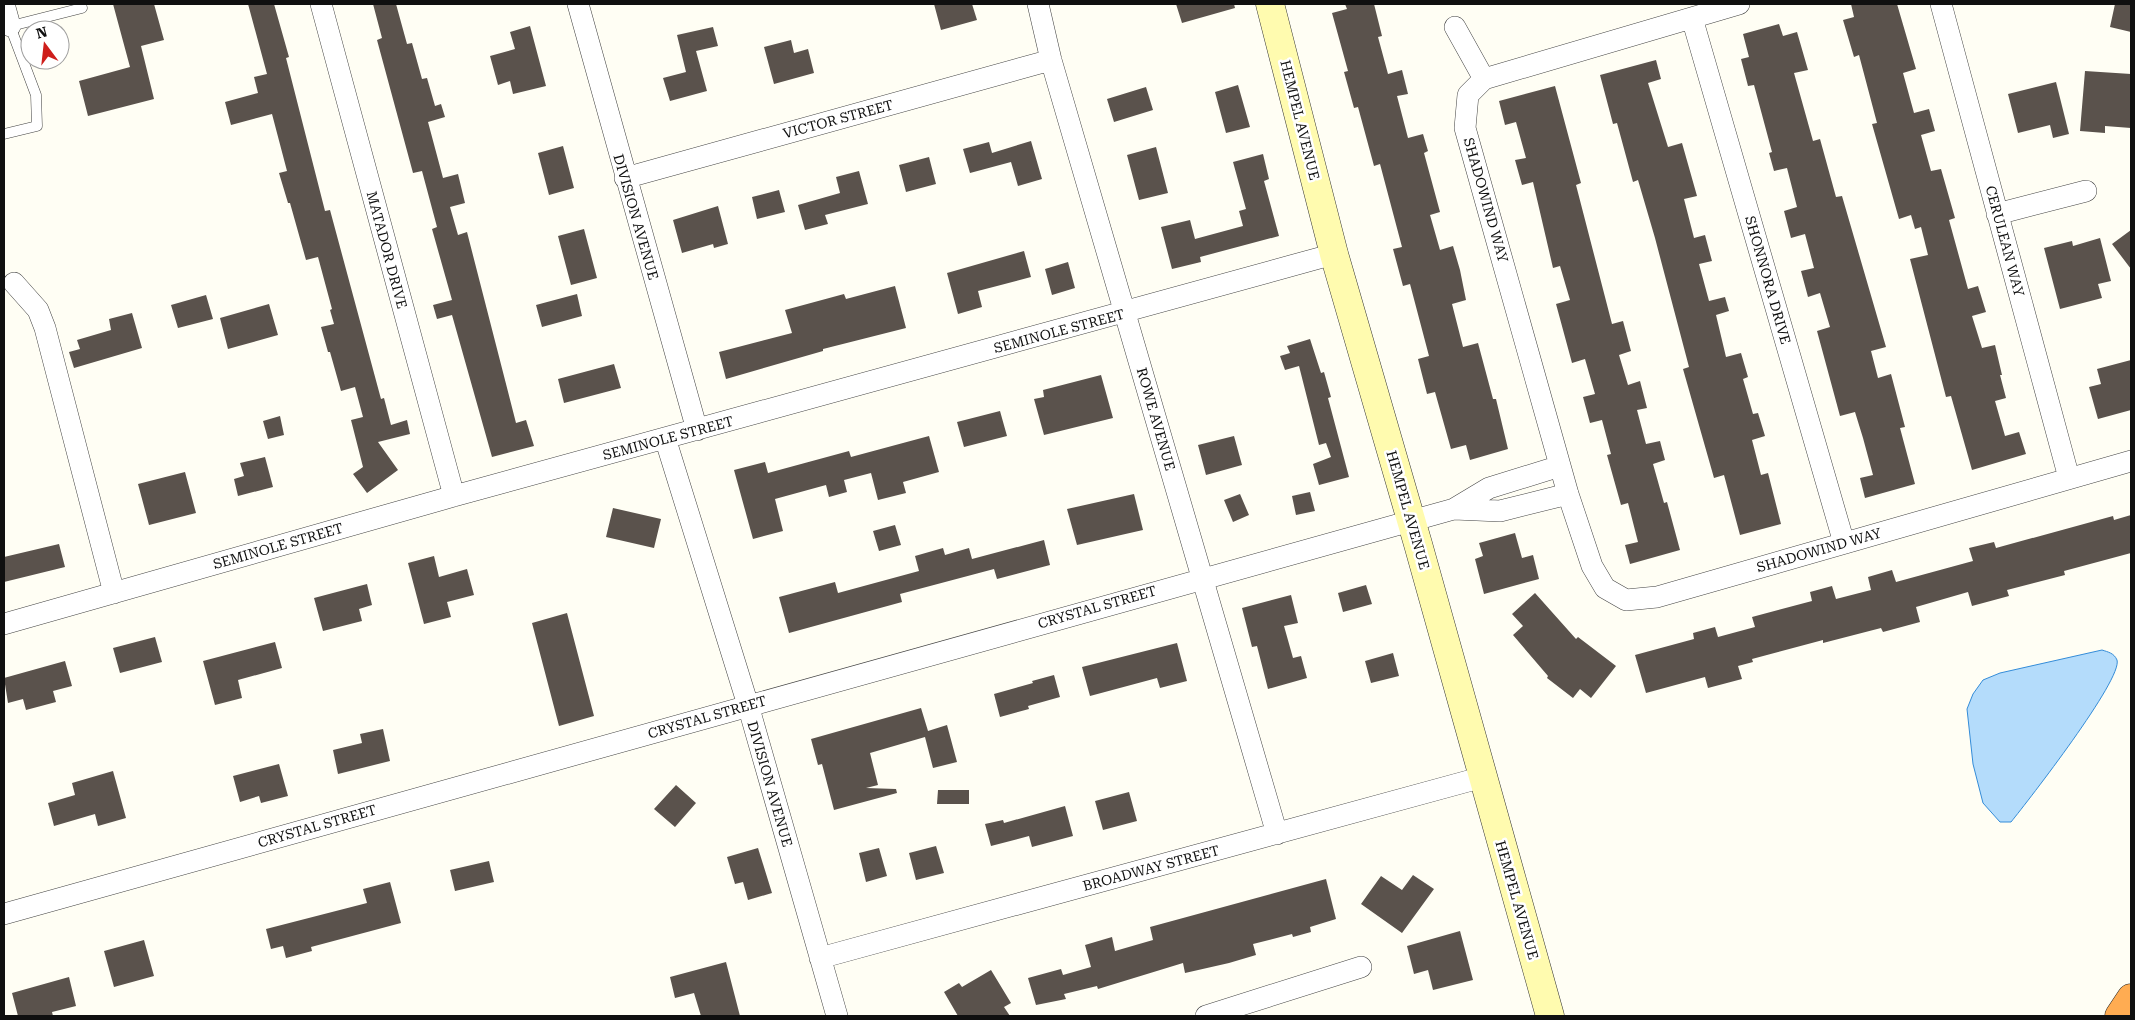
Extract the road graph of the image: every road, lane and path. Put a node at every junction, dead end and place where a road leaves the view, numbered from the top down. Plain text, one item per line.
1 (4, 4) edge
2 (81, 4) edge
3 (321, 4) edge
4 (578, 4) edge
5 (1038, 4) edge
6 (1270, 4) edge
7 (1740, 4) edge
8 (1941, 4) edge
9 (1692, 18) junction
10 (7, 27) edge
11 (1455, 27) dead end
12 (1051, 60) junction
13 (1484, 79) junction
14 (4, 134) edge
15 (625, 178) junction
16 (2086, 191) dead end
17 (1997, 214) junction
18 (1334, 254) junction
19 (14, 283) dead end
20 (1126, 313) junction
21 (697, 430) junction
22 (665, 438) junction
23 (2131, 461) edge
24 (1560, 466) junction
25 (2069, 478) junction
26 (1568, 494) junction
27 (454, 496) junction
28 (1454, 509) junction
29 (1411, 520) junction
30 (1844, 543) junction
31 (1202, 578) junction
32 (114, 593) junction
33 (4, 624) edge
34 (748, 705) junction
35 (1483, 776) junction
36 (1278, 834) junction
37 (4, 914) edge
38 (820, 958) junction
39 (1361, 967) dead end
40 (2131, 998) edge
41 (1232, 1013) edge
42 (836, 1016) edge
43 (1206, 1016) edge
44 (1550, 1016) edge
45 (2119, 1016) edge

1 - 10 street
2 - 10 lane
3 - 27 street, MATADOR DRIVE
4 - 15 street, DIVISION AVENUE
5 - 12 street, ROWE AVENUE
6 - 18 street, HEMPEL AVENUE
7 - 9 street
8 - 17 street, CERULEAN WAY
9 - 13 street
9 - 30 street, SHONNORA DRIVE
10 - 14 lane
11 - 13 street
12 - 15 street, VICTOR STREET
12 - 20 street, ROWE AVENUE
13 - 24 street, SHADOWIND WAY
15 - 21 street, DIVISION AVENUE
16 - 17 street
17 - 25 street, CERULEAN WAY
18 - 20 street, SEMINOLE STREET
18 - 29 street, HEMPEL AVENUE
19 - 32 street
20 - 21 street, SEMINOLE STREET
20 - 31 street, ROWE AVENUE
21 - 22 street, SEMINOLE STREET
22 - 27 street, SEMINOLE STREET
22 - 34 street, DIVISION AVENUE
23 - 25 street, SHADOWIND WAY
24 - 26 street, SHADOWIND WAY
24 - 28 street
25 - 30 street, SHADOWIND WAY
26 - 28 street
26 - 30 street, SHADOWIND WAY
27 - 32 street, SEMINOLE STREET
28 - 29 street
29 - 31 street, CRYSTAL STREET
29 - 35 street, HEMPEL AVENUE
31 - 34 street, CRYSTAL STREET
31 - 36 street, ROWE AVENUE
32 - 33 street, SEMINOLE STREET
34 - 37 street, CRYSTAL STREET
34 - 38 street, DIVISION AVENUE
35 - 36 street, BROADWAY STREET
35 - 44 street, HEMPEL AVENUE
36 - 38 street, BROADWAY STREET
38 - 42 street, DIVISION AVENUE
39 - 41 street
40 - 45 highway
41 - 43 street

